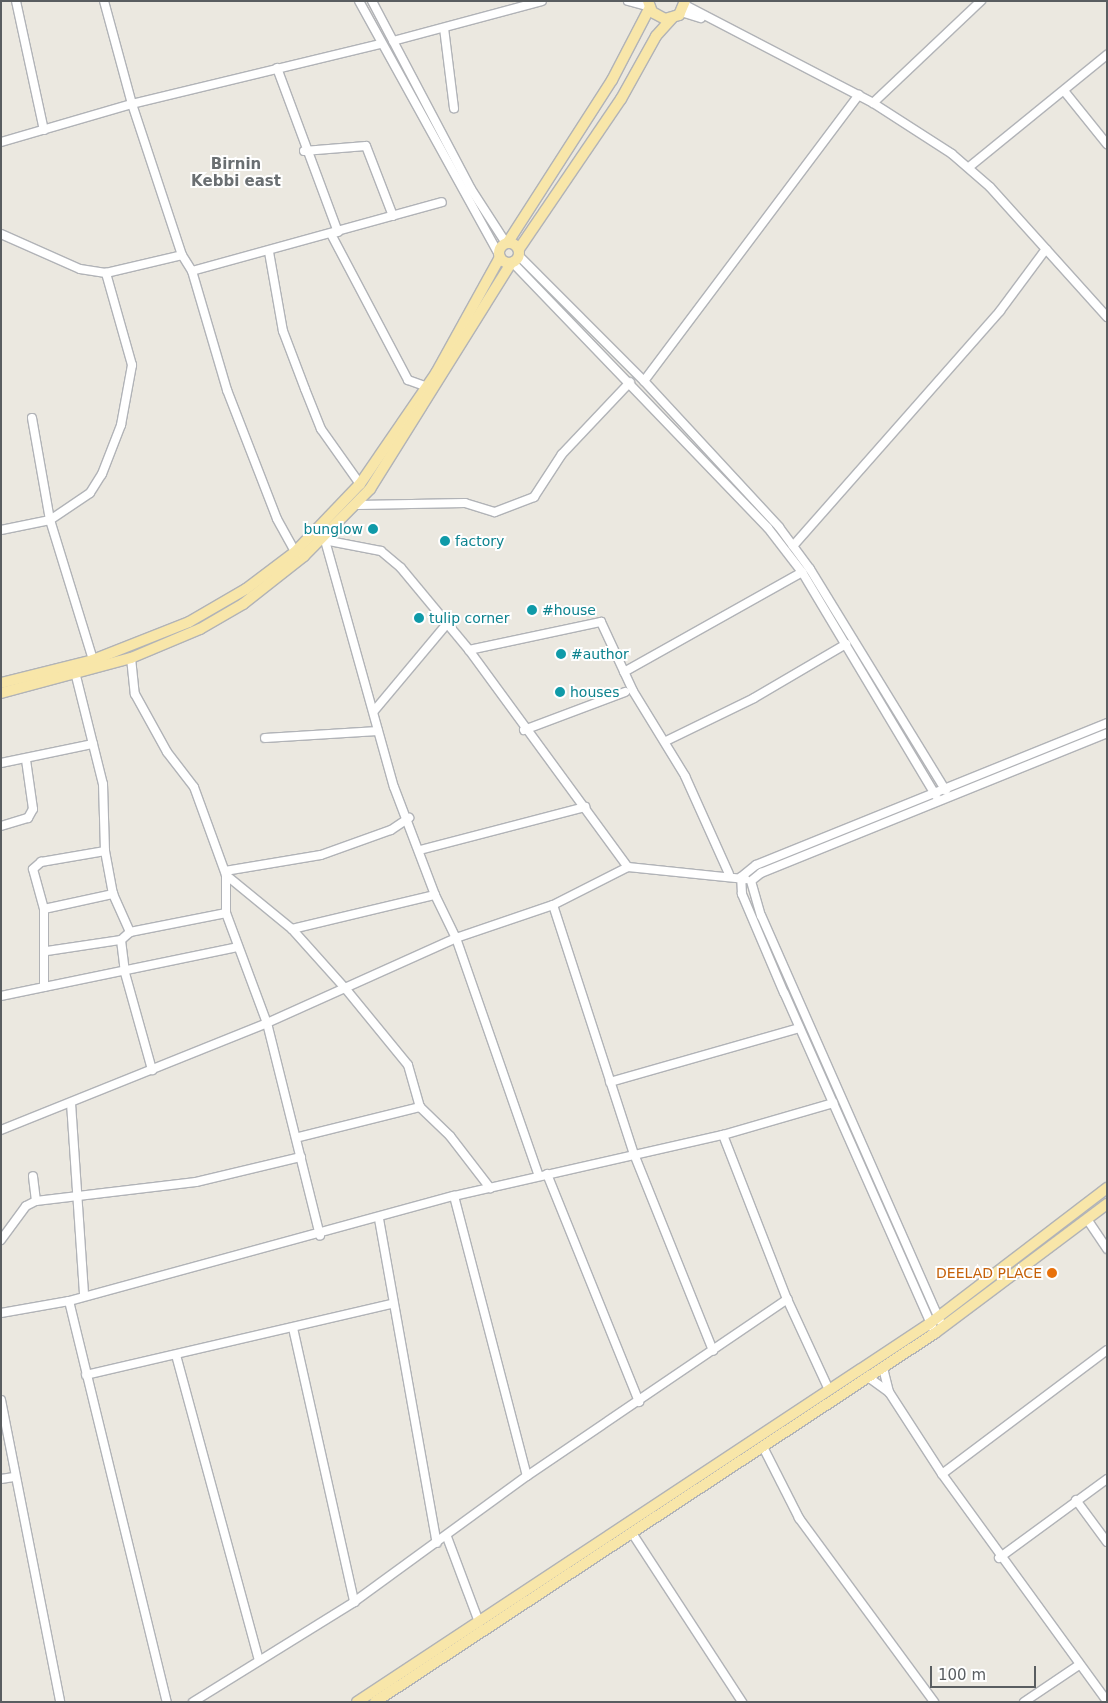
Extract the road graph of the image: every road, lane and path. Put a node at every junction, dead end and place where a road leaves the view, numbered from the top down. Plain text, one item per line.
1 (16, 1) edge
2 (104, 1) edge
3 (359, 1) edge
4 (372, 1) edge
5 (542, 1) edge
6 (629, 1) edge
7 (981, 1) edge
8 (522, 3) edge
9 (649, 4) edge
10 (681, 9) edge
11 (444, 28) junction
12 (393, 41) junction
13 (380, 44) junction
14 (1107, 55) edge
15 (277, 68) junction
16 (1065, 92) junction
17 (859, 95) junction
18 (873, 103) junction
19 (132, 104) junction
20 (454, 108) dead end
21 (44, 130) junction
22 (1, 142) edge
23 (1107, 144) edge
24 (304, 151) junction
25 (969, 168) junction
26 (442, 202) dead end
27 (393, 216) junction
28 (335, 233) junction
29 (1, 234) edge
30 (507, 242) junction
31 (1046, 248) junction
32 (269, 252) junction
33 (182, 255) junction
34 (499, 256) junction
35 (515, 258) junction
36 (192, 271) junction
37 (106, 273) junction
38 (1107, 317) edge
39 (644, 381) junction
40 (630, 382) junction
41 (427, 387) junction
42 (32, 418) dead end
43 (360, 484) junction
44 (358, 505) junction
45 (50, 520) junction
46 (1, 530) edge
47 (324, 541) junction
48 (793, 546) junction
49 (295, 552) junction
50 (802, 572) junction
51 (446, 625) junction
52 (846, 644) junction
53 (469, 650) junction
54 (131, 658) junction
55 (93, 660) junction
56 (624, 672) junction
57 (76, 676) junction
58 (1, 683) edge
59 (625, 692) dead end
60 (1, 693) edge
61 (374, 711) junction
62 (1107, 723) edge
63 (524, 730) junction
64 (378, 731) junction
65 (1106, 733) edge
66 (266, 738) dead end
67 (666, 741) junction
68 (93, 744) junction
69 (26, 760) junction
70 (1, 763) edge
71 (945, 788) junction
72 (935, 792) junction
73 (949, 796) junction
74 (938, 801) junction
75 (585, 806) junction
76 (409, 818) junction
77 (1, 826) edge
78 (420, 850) junction
79 (105, 851) junction
80 (628, 867) junction
81 (225, 873) junction
82 (729, 874) junction
83 (740, 877) junction
84 (751, 881) junction
85 (113, 894) junction
86 (435, 896) junction
87 (553, 905) junction
88 (44, 909) junction
89 (226, 913) junction
90 (292, 929) junction
91 (130, 932) junction
92 (456, 938) junction
93 (122, 940) junction
94 (237, 947) junction
95 (47, 951) junction
96 (125, 973) junction
97 (44, 987) junction
98 (345, 988) junction
99 (1, 996) edge
100 (266, 1023) junction
101 (799, 1028) junction
102 (152, 1070) junction
103 (832, 1076) junction
104 (824, 1080) junction
105 (610, 1082) junction
106 (71, 1103) junction
107 (834, 1103) junction
108 (420, 1107) junction
109 (1, 1130) edge
110 (723, 1134) junction
111 (299, 1137) junction
112 (634, 1154) junction
113 (301, 1157) junction
114 (543, 1175) junction
115 (33, 1176) dead end
116 (490, 1188) junction
117 (1107, 1188) edge
118 (76, 1196) junction
119 (454, 1196) junction
120 (36, 1201) junction
121 (1107, 1204) edge
122 (379, 1219) junction
123 (1087, 1219) junction
124 (320, 1234) junction
125 (1, 1240) edge
126 (1107, 1249) edge
127 (84, 1296) junction
128 (787, 1299) junction
129 (69, 1301) junction
130 (391, 1304) junction
131 (1, 1313) edge
132 (933, 1321) junction
133 (293, 1328) junction
134 (939, 1331) junction
135 (713, 1350) junction
136 (1107, 1350) edge
137 (176, 1355) junction
138 (883, 1368) junction
139 (86, 1375) junction
140 (868, 1377) junction
141 (829, 1390) junction
142 (889, 1392) junction
143 (1, 1400) edge
144 (639, 1402) junction
145 (763, 1446) junction
146 (942, 1474) junction
147 (527, 1476) junction
148 (14, 1477) junction
149 (1, 1479) edge
150 (1107, 1479) edge
151 (1076, 1500) junction
152 (632, 1533) junction
153 (447, 1537) junction
154 (1107, 1542) edge
155 (437, 1543) junction
156 (999, 1558) junction
157 (354, 1602) junction
158 (479, 1622) junction
159 (259, 1660) junction
160 (1079, 1666) junction
161 (1107, 1701) edge
162 (60, 1702) edge
163 (167, 1702) edge
164 (193, 1702) edge
165 (357, 1702) edge
166 (375, 1702) edge
167 (742, 1702) edge
168 (934, 1702) edge
169 (1024, 1702) edge

1 - 21 street
2 - 19 street
3 - 13 street
4 - 12 street
5 - 8 street
6 - 9 street
7 - 18 street
8 - 11 street
9 - 10 main road
9 - 30 main road
10 - 17 street
10 - 35 main road
11 - 12 street
11 - 20 street
12 - 30 street
13 - 15 street
13 - 34 street
14 - 16 street
15 - 19 street
15 - 24 street
16 - 23 street
16 - 25 street
17 - 18 street
17 - 39 street
18 - 25 street
19 - 21 street
19 - 33 street
21 - 22 street
24 - 27 street
24 - 28 street
25 - 31 street
26 - 27 street
27 - 28 street
28 - 32 street
28 - 41 street
29 - 37 street
30 - 34 main road
30 - 35 main road
31 - 38 street
31 - 48 street
32 - 36 street
32 - 43 street
33 - 36 street
33 - 37 street
34 - 35 main road
34 - 41 main road
35 - 39 street
35 - 40 street
35 - 44 main road
36 - 49 street
37 - 45 street
39 - 48 street
40 - 44 street
40 - 50 street
41 - 43 main road
42 - 45 street
43 - 49 main road
44 - 47 main road
45 - 46 street
45 - 55 street
47 - 51 street
47 - 54 main road
47 - 61 street
48 - 71 street
49 - 55 main road
50 - 52 street
50 - 56 street
51 - 53 street
51 - 61 street
52 - 67 street
52 - 72 street
53 - 56 street
53 - 63 street
54 - 57 main road
54 - 81 street
55 - 58 main road
56 - 67 street
57 - 60 main road
57 - 68 street
59 - 63 street
61 - 64 street
62 - 71 street
63 - 75 street
64 - 66 street
64 - 76 street
65 - 73 street
67 - 82 street
68 - 69 street
68 - 79 street
69 - 70 street
69 - 77 street
71 - 72 street
71 - 73 street
72 - 74 street
72 - 83 street
73 - 74 street
74 - 84 street
75 - 78 street
75 - 80 street
76 - 78 street
76 - 81 street
78 - 86 street
79 - 85 street
79 - 88 street
80 - 82 street
80 - 87 street
81 - 89 street
81 - 90 street
82 - 83 street
83 - 84 street
83 - 101 street
84 - 103 street
85 - 88 street
85 - 91 street
86 - 90 street
86 - 92 street
87 - 92 street
87 - 105 street
88 - 95 street
89 - 91 street
89 - 94 street
90 - 98 street
91 - 93 street
92 - 98 street
92 - 114 street
93 - 95 street
93 - 96 street
94 - 96 street
94 - 100 street
95 - 97 street
96 - 97 street
96 - 102 street
97 - 99 street
98 - 100 street
98 - 108 street
100 - 102 street
100 - 111 street
101 - 104 street
101 - 105 street
102 - 106 street
103 - 104 street
103 - 132 street
104 - 107 street
105 - 112 street
106 - 109 street
106 - 118 street
107 - 110 street
107 - 132 street
108 - 111 street
108 - 116 street
110 - 112 street
110 - 128 street
111 - 113 street
112 - 114 street
112 - 135 street
113 - 118 street
113 - 124 street
114 - 116 street
114 - 144 street
115 - 120 street
116 - 119 street
117 - 132 main road
118 - 120 street
118 - 127 street
119 - 122 street
119 - 147 street
120 - 125 street
121 - 123 main road
122 - 124 street
122 - 130 street
123 - 126 street
123 - 134 main road
124 - 127 street
127 - 129 street
128 - 135 street
128 - 141 street
129 - 131 street
129 - 139 street
130 - 133 street
130 - 155 street
132 - 134 street
132 - 141 main road
133 - 137 street
133 - 157 street
134 - 138 main road
135 - 144 street
136 - 146 street
137 - 139 street
137 - 159 street
138 - 140 main road
138 - 142 street
139 - 163 street
140 - 142 street
140 - 145 main road
141 - 158 main road
142 - 146 street
143 - 148 street
144 - 147 street
145 - 152 main road
145 - 168 street
146 - 156 street
147 - 153 street
148 - 149 street
148 - 162 street
150 - 151 street
151 - 154 street
151 - 156 street
152 - 166 main road
152 - 167 street
153 - 155 street
153 - 158 street
155 - 157 street
156 - 160 street
157 - 159 street
158 - 165 main road
159 - 164 street
160 - 161 street
160 - 169 street

